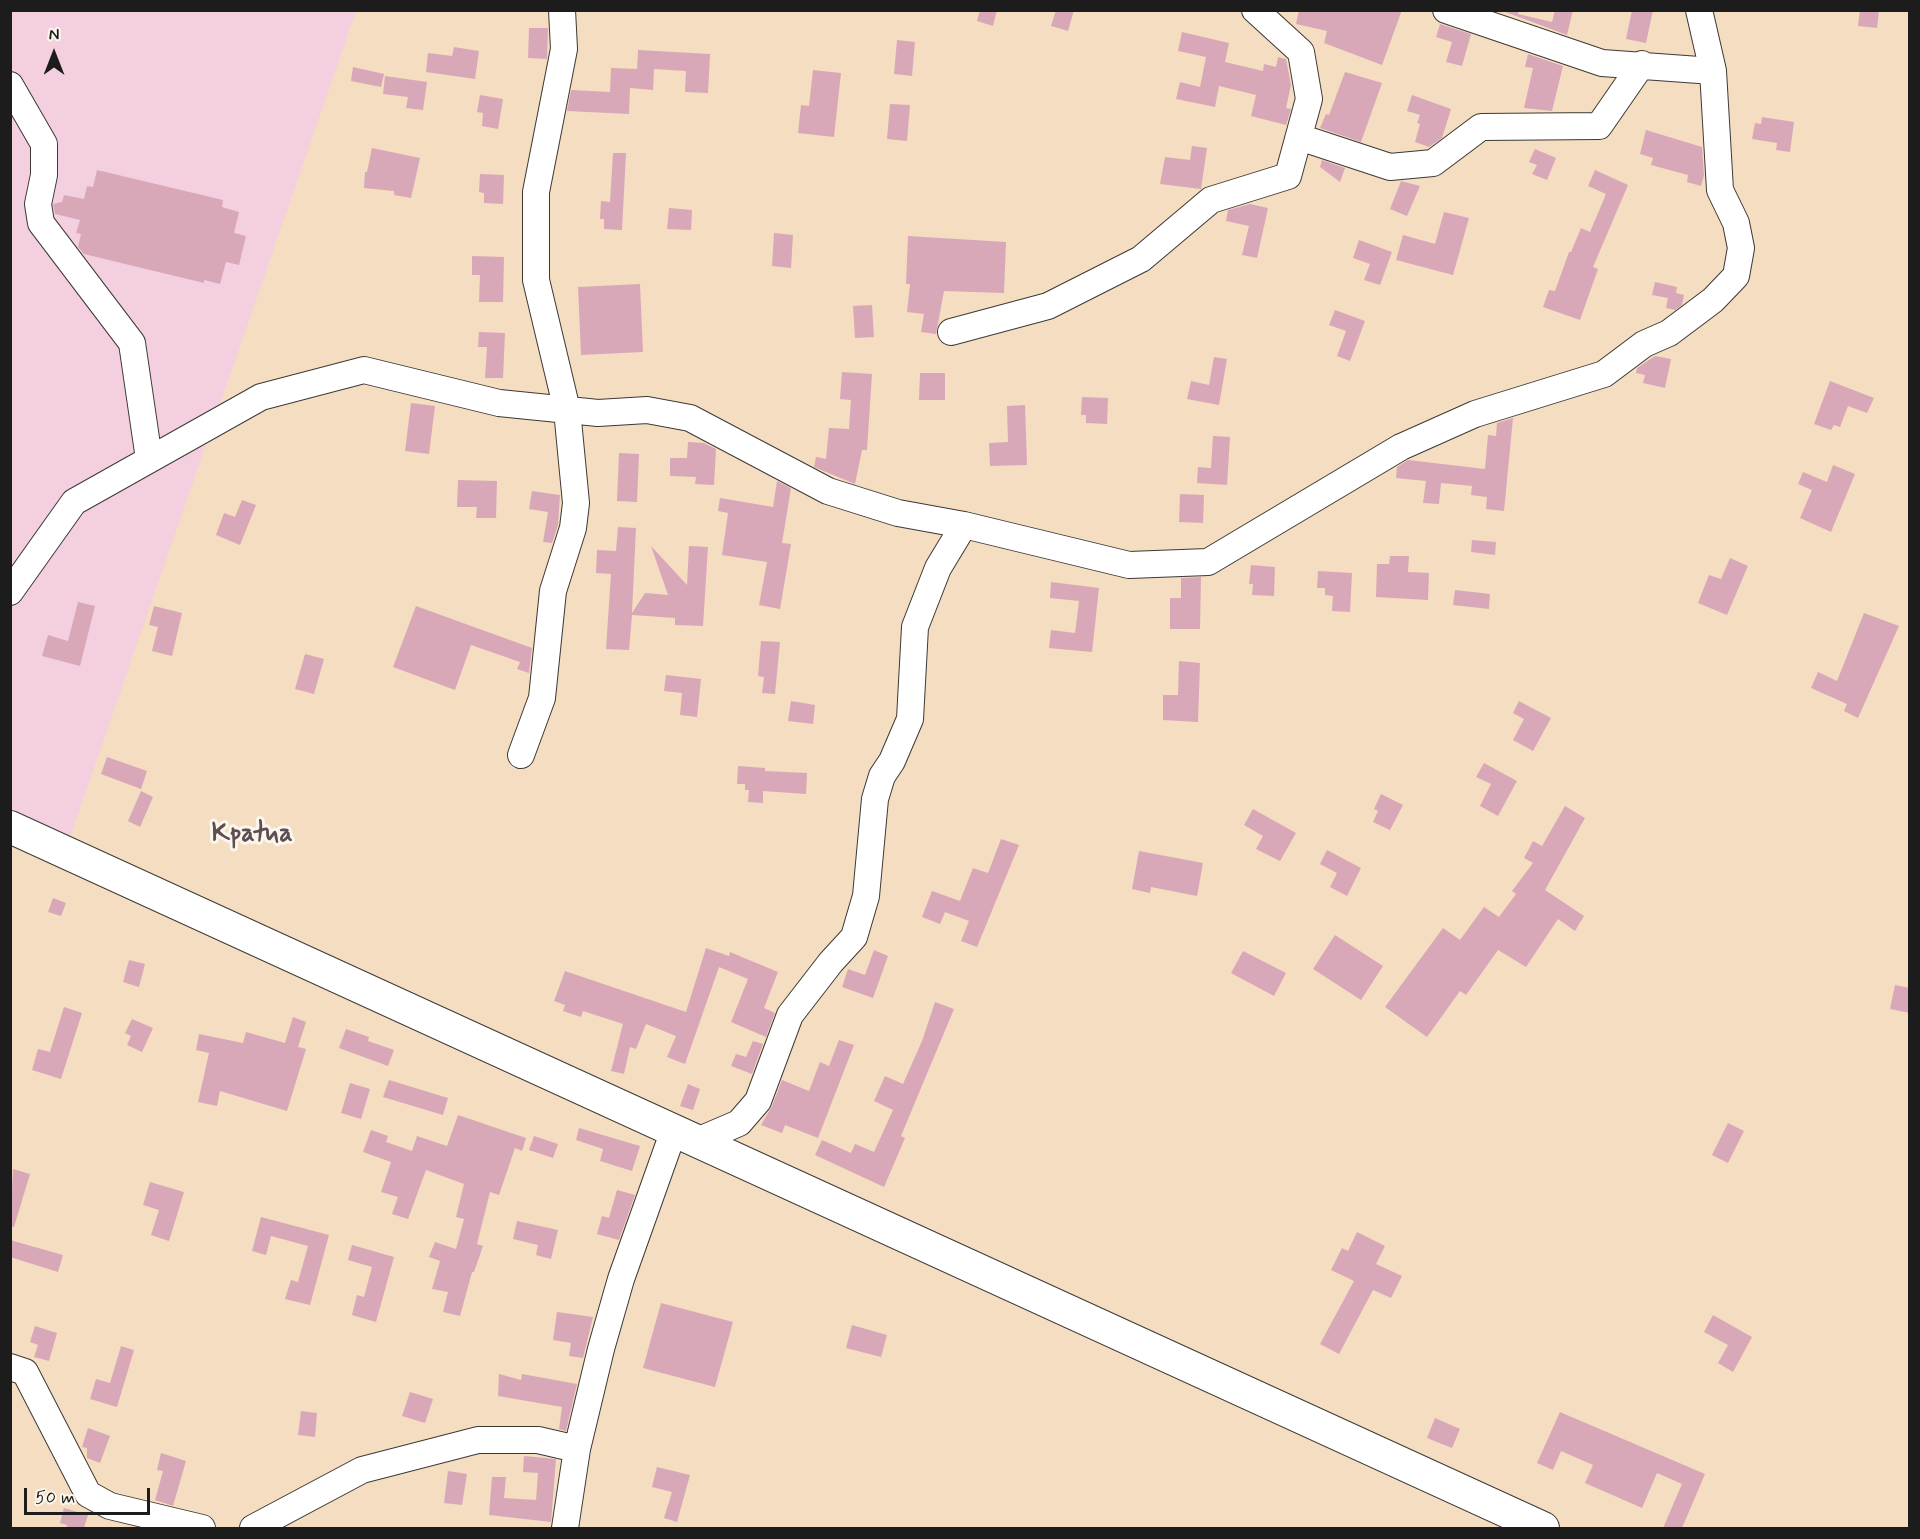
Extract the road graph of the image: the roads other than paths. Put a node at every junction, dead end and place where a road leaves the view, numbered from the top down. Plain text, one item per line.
1 (562, 10) edge
2 (1256, 10) edge
3 (1446, 10) edge
4 (1699, 10) edge
5 (1642, 64) junction
6 (1713, 71) junction
7 (10, 85) edge
8 (1299, 137) junction
9 (951, 332) dead end
10 (567, 410) junction
11 (149, 459) junction
12 (964, 525) junction
13 (10, 592) edge
14 (521, 755) dead end
15 (10, 827) edge
16 (686, 1135) junction
17 (10, 1367) edge
18 (577, 1449) junction
19 (202, 1528) edge
20 (253, 1528) edge
21 (565, 1528) edge
22 (1543, 1528) edge

1 - 10 street
2 - 8 street
3 - 5 street
4 - 6 street
5 - 6 street
5 - 8 street
6 - 12 street
7 - 11 street
8 - 9 street
10 - 11 street
10 - 12 street
10 - 14 street
11 - 13 street
12 - 16 street
15 - 16 main road
16 - 18 street
16 - 22 main road
17 - 19 street
18 - 20 street
18 - 21 street

